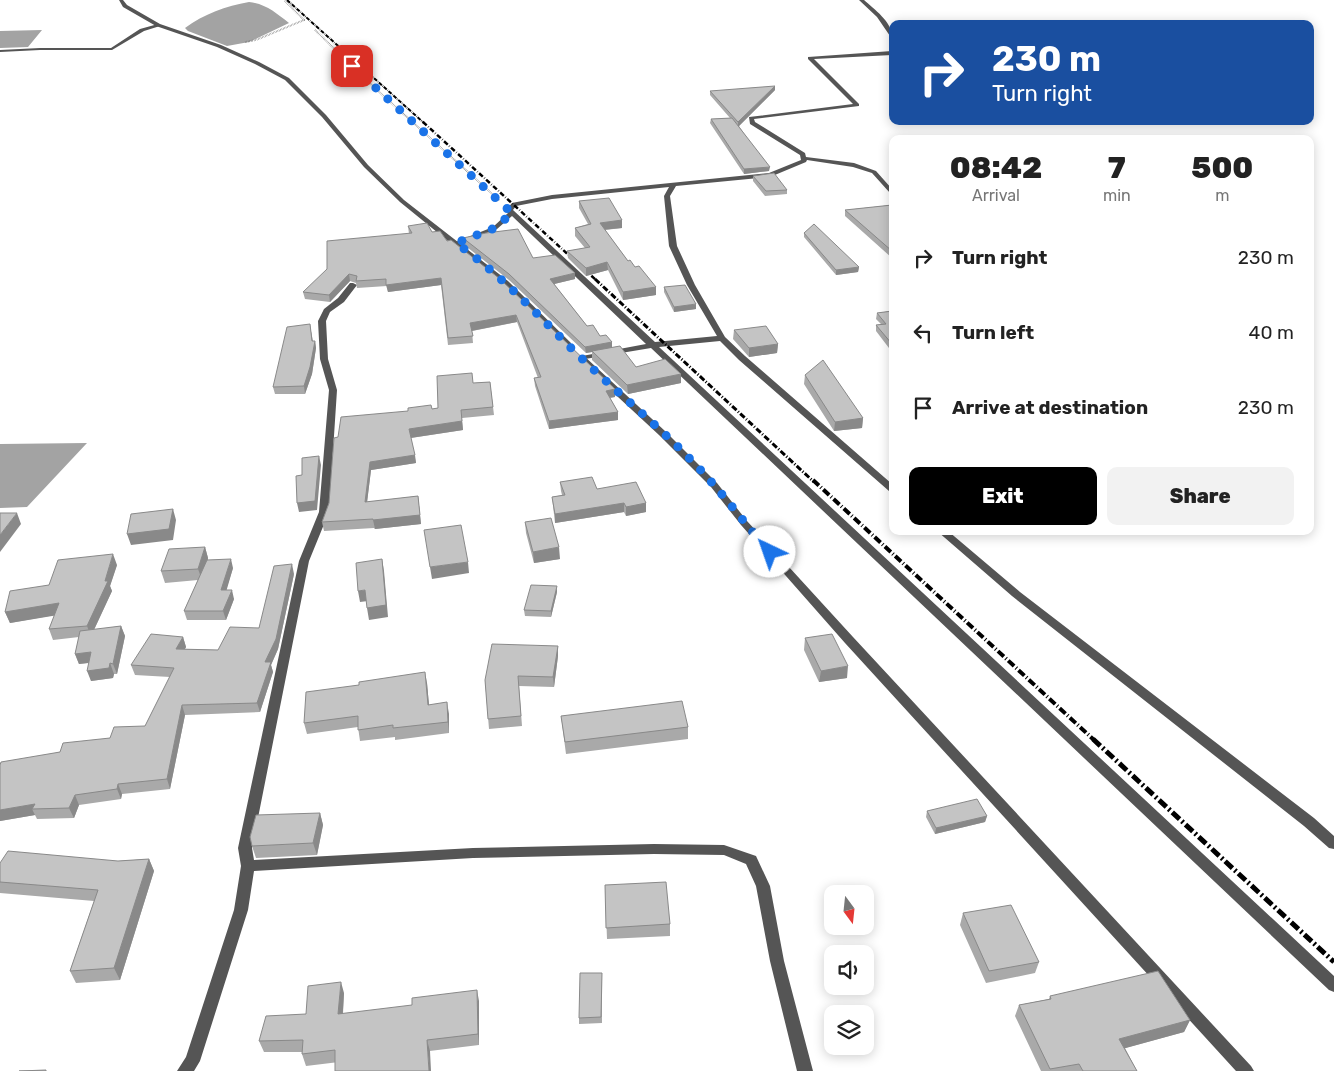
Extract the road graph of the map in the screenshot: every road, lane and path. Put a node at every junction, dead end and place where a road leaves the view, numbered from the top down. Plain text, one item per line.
1 (121, 0) edge
2 (284, 0) edge
3 (861, 0) edge
4 (158, 25) junction
5 (315, 30) dead end
6 (889, 31) edge
7 (219, 46) junction
8 (0, 51) edge
9 (889, 53) edge
10 (804, 158) junction
11 (674, 184) junction
12 (889, 189) edge
13 (510, 211) junction
14 (456, 243) junction
15 (353, 285) edge
16 (722, 338) junction
17 (652, 345) junction
18 (582, 358) junction
19 (889, 486) edge
20 (947, 535) edge
21 (1334, 844) edge
22 (248, 866) junction
23 (1334, 985) edge
24 (185, 1071) edge
25 (805, 1071) edge
26 (1246, 1071) edge

1 - 4 street
2 - 7 path
3 - 6 street
4 - 7 street
4 - 8 street
5 - 13 path
7 - 14 street
9 - 10 street
10 - 11 street
10 - 12 street
11 - 13 street
11 - 16 street
13 - 14 street
13 - 17 street
14 - 18 street
15 - 22 street
16 - 17 street
16 - 19 street
17 - 18 street
17 - 23 street
18 - 26 street
20 - 21 street
22 - 24 street
22 - 25 street

